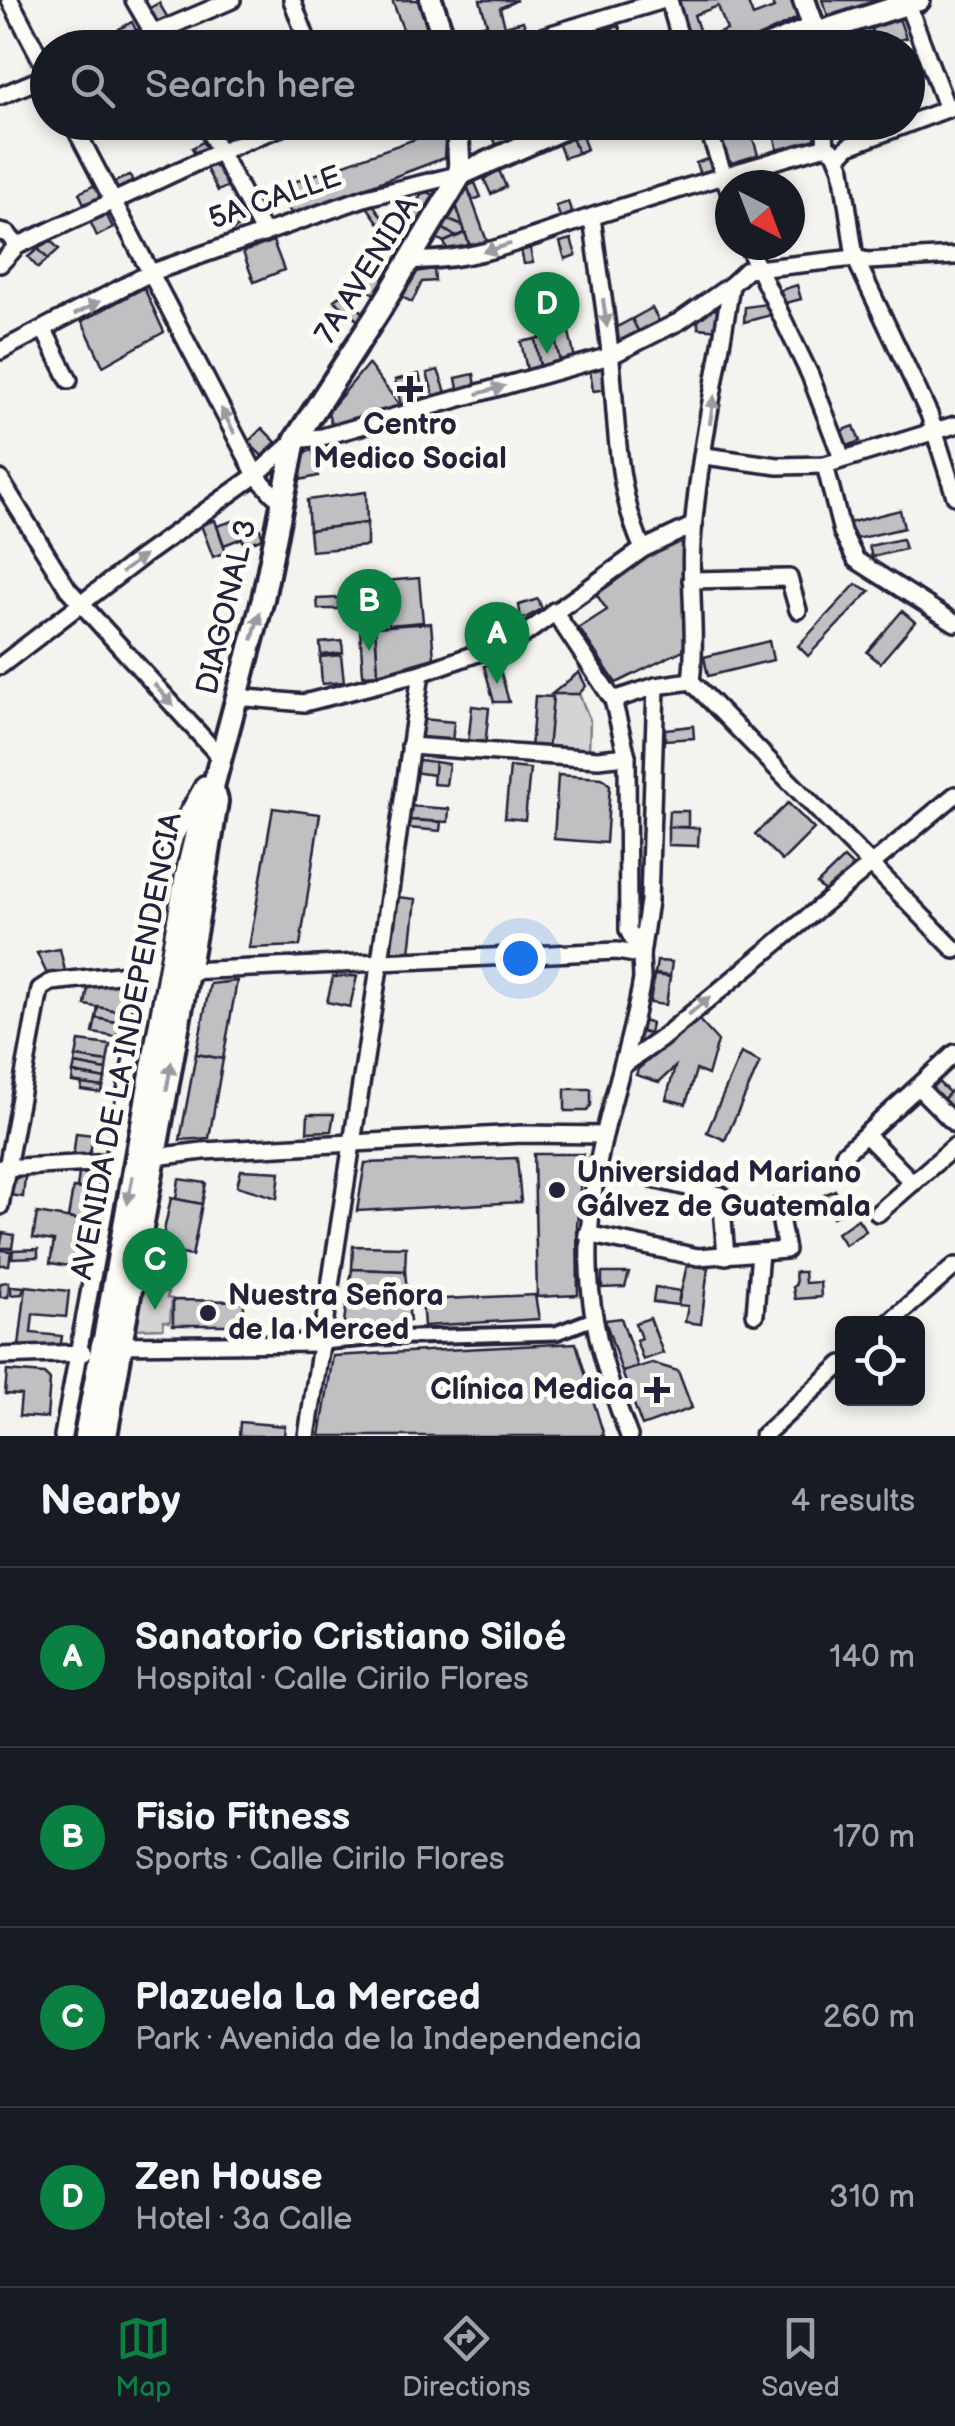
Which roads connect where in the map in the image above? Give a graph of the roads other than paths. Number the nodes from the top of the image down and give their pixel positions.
1 (10, 0) edge
2 (134, 0) edge
3 (232, 0) edge
4 (292, 0) edge
5 (432, 0) edge
6 (666, 0) edge
7 (804, 0) edge
8 (911, 1) edge
9 (152, 30) edge
10 (178, 30) edge
11 (303, 30) edge
12 (441, 30) edge
13 (565, 30) edge
14 (676, 30) edge
15 (814, 30) edge
16 (841, 30) edge
17 (922, 30) edge
18 (925, 38) edge
19 (30, 39) edge
20 (30, 83) edge
21 (0, 96) edge
22 (951, 108) edge
23 (925, 118) edge
24 (81, 140) edge
25 (214, 140) edge
26 (248, 140) edge
27 (458, 140) edge
28 (538, 140) edge
29 (712, 140) edge
30 (829, 140) edge
31 (866, 140) edge
32 (220, 151) junction
33 (832, 152) junction
34 (722, 170) edge
35 (751, 170) edge
36 (461, 174) junction
37 (715, 179) edge
38 (112, 202) junction
39 (592, 216) junction
40 (0, 232) edge
41 (264, 234) junction
42 (17, 246) junction
43 (955, 256) edge
44 (855, 258) junction
45 (410, 260) junction
46 (752, 260) edge
47 (0, 264) edge
48 (761, 270) junction
49 (150, 273) junction
50 (732, 285) junction
51 (44, 330) junction
52 (0, 351) edge
53 (610, 356) junction
54 (69, 380) dead end
55 (955, 425) edge
56 (935, 431) junction
57 (295, 440) junction
58 (704, 456) junction
59 (842, 458) junction
60 (825, 465) junction
61 (256, 475) junction
62 (0, 479) edge
63 (955, 496) edge
64 (282, 500) junction
65 (694, 525) junction
66 (643, 550) junction
67 (691, 580) junction
68 (81, 603) junction
69 (798, 610) dead end
70 (554, 611) junction
71 (955, 623) edge
72 (0, 666) edge
73 (421, 672) junction
74 (691, 681) junction
75 (656, 686) junction
76 (237, 697) junction
77 (613, 700) junction
78 (410, 746) junction
79 (627, 756) junction
80 (221, 758) junction
81 (213, 788) junction
82 (955, 794) edge
83 (869, 863) junction
84 (955, 950) edge
85 (641, 955) junction
86 (380, 961) junction
87 (188, 971) junction
88 (147, 972) junction
89 (955, 1052) edge
90 (622, 1066) junction
91 (918, 1087) junction
92 (955, 1124) edge
93 (604, 1134) junction
94 (866, 1135) junction
95 (352, 1144) junction
96 (955, 1146) edge
97 (844, 1154) dead end
98 (155, 1157) junction
99 (113, 1162) junction
100 (4, 1168) edge
101 (652, 1179) dead end
102 (913, 1183) junction
103 (0, 1206) edge
104 (778, 1207) dead end
105 (878, 1214) dead end
106 (587, 1234) junction
107 (760, 1252) junction
108 (726, 1256) junction
109 (955, 1266) edge
110 (755, 1314) dead end
111 (897, 1316) edge
112 (593, 1319) junction
113 (321, 1344) junction
114 (112, 1345) junction
115 (78, 1355) junction
116 (0, 1356) edge
117 (835, 1370) edge
118 (64, 1436) edge
119 (86, 1436) edge
120 (105, 1436) edge
121 (307, 1436) edge
122 (629, 1436) edge
123 (762, 1436) edge

1 - 19 street
2 - 9 street
3 - 10 street
4 - 11 street
5 - 12 main road
6 - 13 street
6 - 14 street
7 - 15 main road
8 - 16 main road
8 - 17 street
18 - 22 street
20 - 21 street
22 - 23 street
24 - 38 street
25 - 32 street
26 - 32 street
27 - 36 main road
28 - 36 main road, 5A CALLE
29 - 34 street
30 - 33 street
31 - 33 street
32 - 38 street
32 - 41 street
33 - 35 street
33 - 44 street
36 - 41 street, 5A CALLE
36 - 45 main road, 7A AVENIDA
37 - 39 street
38 - 42 street
38 - 49 street
39 -> 45 street
39 -> 53 street
40 - 42 street
41 - 49 street, 5A CALLE
42 - 47 street
43 - 44 street
44 - 48 street
44 - 56 street
45 - 57 main road, 7A AVENIDA
46 - 48 street
48 - 50 street
48 - 59 street
51 -> 49 street, 5A CALLE
61 -> 49 street
50 - 53 street
58 -> 50 street
51 - 52 street, 5A CALLE
51 - 54 street
57 -> 53 street
53 - 66 street
55 - 56 street
56 - 59 street
56 - 63 street
57 - 61 street
57 - 64 main road, DIAGONAL 3
58 - 60 street
58 - 65 street
59 - 60 street
60 - 71 street
61 - 64 street
68 -> 61 street
62 - 68 street
76 -> 64 main road, DIAGONAL 3
65 - 66 street
65 - 67 street
66 - 70 street
67 - 69 street
67 - 74 street
68 - 72 street
68 -> 80 street
70 - 73 street
70 - 77 street
73 - 76 street
73 - 78 street
74 - 75 street
74 - 83 street
75 - 77 street
75 - 85 street
76 - 80 main road, DIAGONAL 3
77 - 79 street
78 - 79 street
78 - 86 street
79 - 85 street
80 - 81 main road, DIAGONAL 3
80 - 88 street
81 - 87 main road, AVENIDA DE LA INDEPENDENCIA
81 -> 114 main road, AVENIDA DE LA INDEPENDENCIA
82 - 83 street
83 - 84 street
90 -> 83 street
85 - 86 street
85 - 90 street
86 - 87 street
86 - 95 street
98 -> 87 main road, AVENIDA DE LA INDEPENDENCIA
88 - 99 street
88 - 100 street
89 - 91 street
90 - 93 street
91 - 92 street
91 - 94 street
93 - 95 street
93 - 106 street
94 - 97 street
94 - 102 street
95 - 98 street
95 - 113 street
96 - 102 street
98 - 114 main road, AVENIDA DE LA INDEPENDENCIA
99 - 100 street
99 - 115 street
100 - 103 street
101 - 108 street
102 - 105 street
104 - 107 street
106 - 108 street
106 - 112 street
107 - 108 street
107 - 110 street
109 - 111 street
112 - 113 street
112 - 122 street
113 - 114 street
113 - 121 street
114 - 115 street
114 - 119 main road, AVENIDA DE LA INDEPENDENCIA
114 - 120 main road, AVENIDA DE LA INDEPENDENCIA
115 - 116 street
115 - 118 street
117 - 123 street

